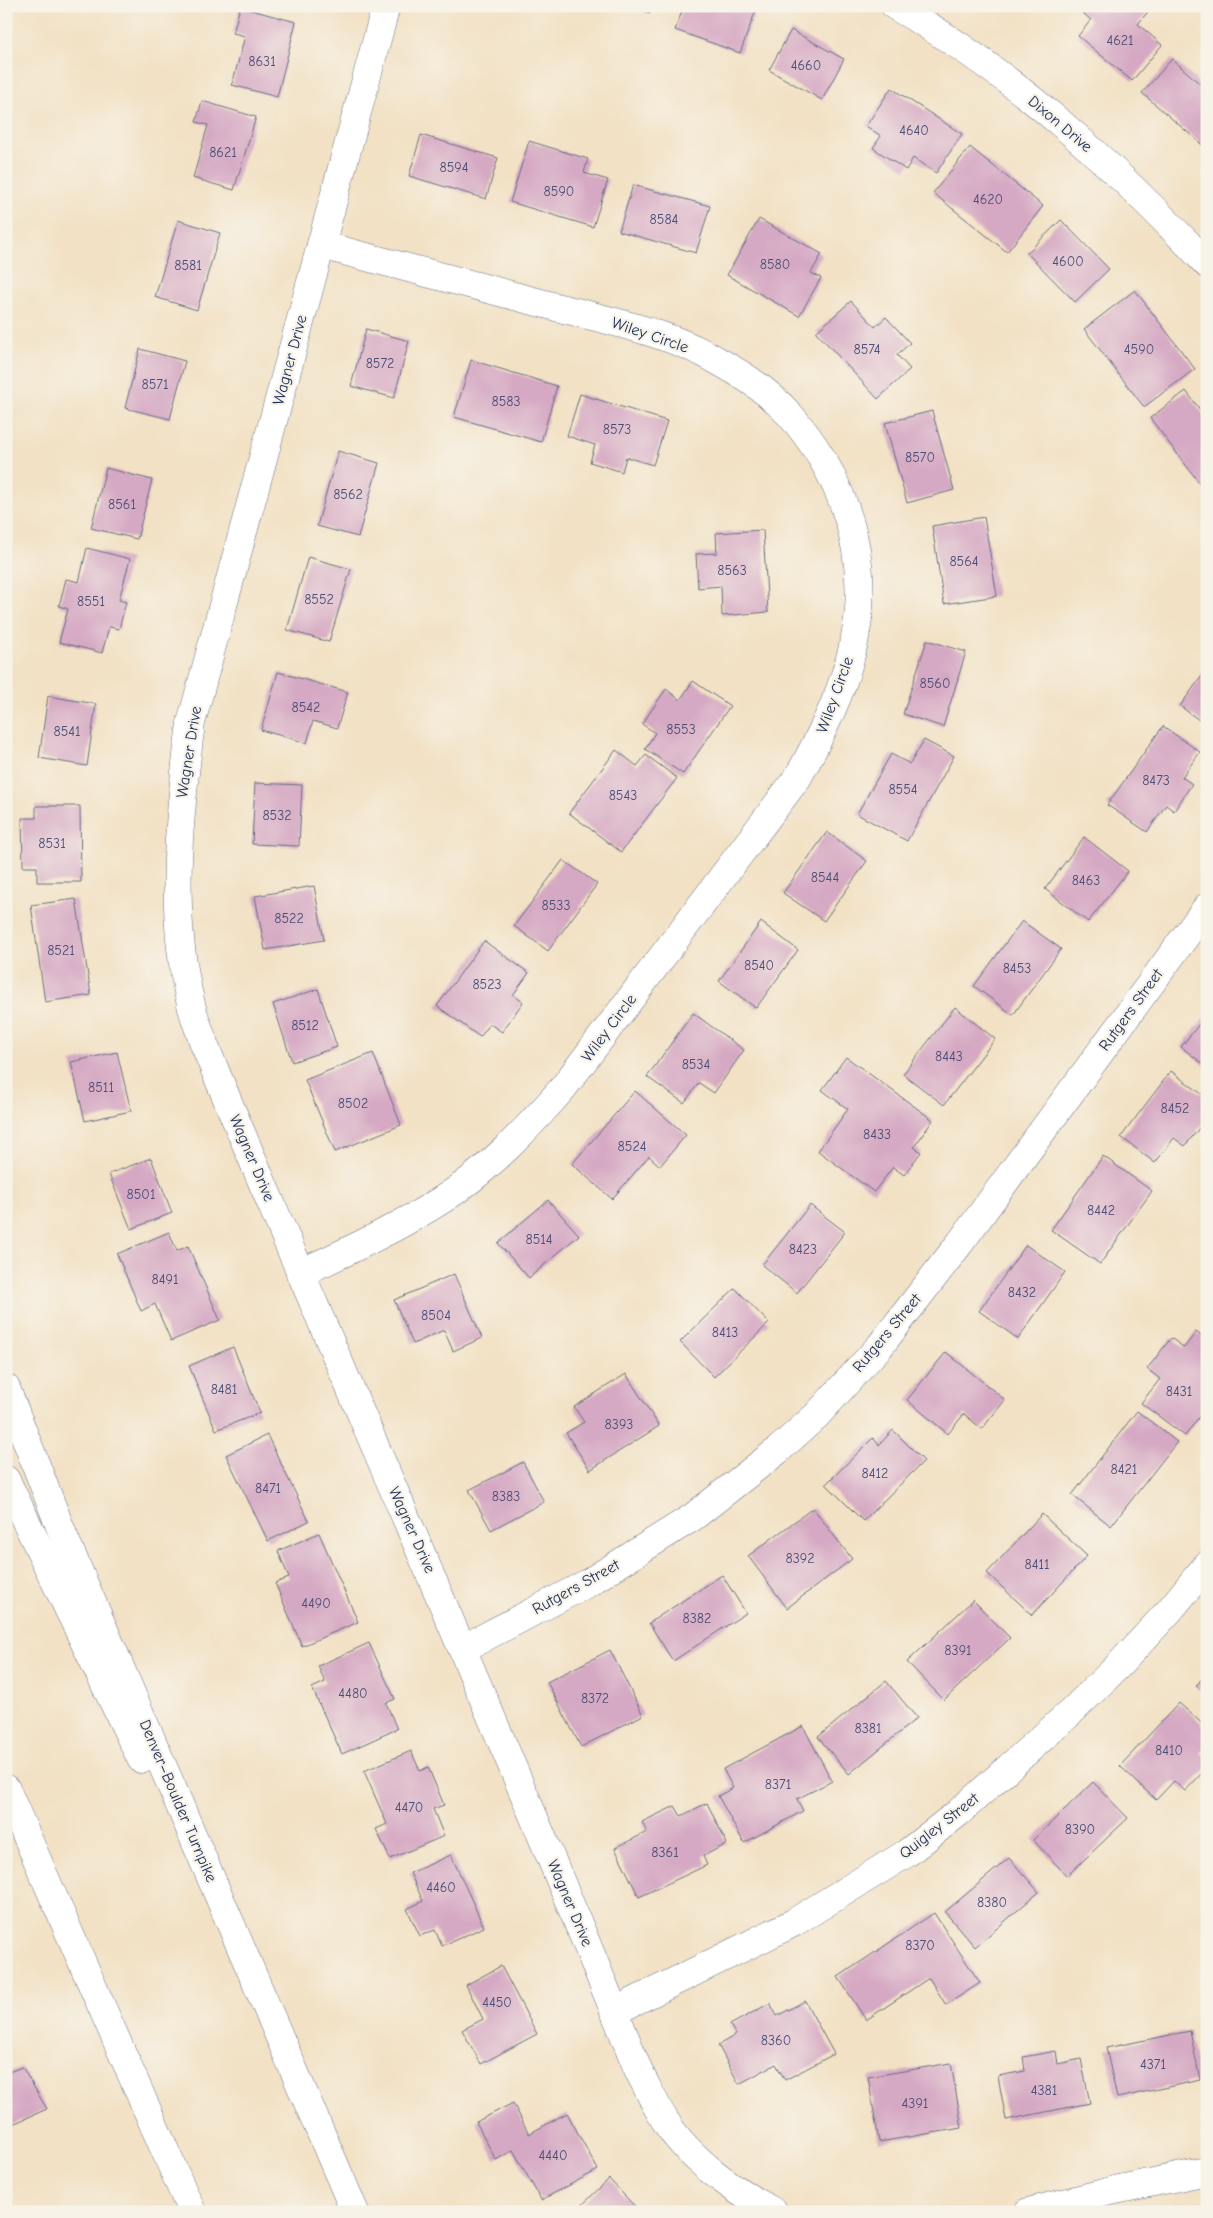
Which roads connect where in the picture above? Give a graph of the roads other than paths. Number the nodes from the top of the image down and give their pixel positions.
1 (386, 6) edge
2 (895, 6) edge
3 (321, 245) junction
4 (1207, 264) edge
5 (1207, 907) edge
6 (300, 1273) junction
7 (6, 1388) edge
8 (6, 1480) edge
9 (1207, 1565) edge
10 (464, 1648) junction
11 (6, 1789) edge
12 (614, 2011) junction
13 (328, 2148) junction
14 (1207, 2171) edge
15 (192, 2212) edge
16 (355, 2212) edge
17 (774, 2212) edge
18 (1028, 2212) edge

1 - 3 main road, Wagner Drive
2 - 4 main road, Dixon Drive
3 - 6 main road, Wagner Drive
3 - 6 main road, Wiley Circle
5 - 10 main road, Rutgers Street
6 - 10 main road, Wagner Drive
7 - 13 main road, Denver–Boulder Turnpike
8 - 13 main road
9 - 12 main road, Quigley Street
10 - 12 main road, Wagner Drive
11 - 15 main road
12 - 17 main road, Wagner Drive
13 - 16 main road, Denver–Boulder Turnpike
14 - 18 main road

